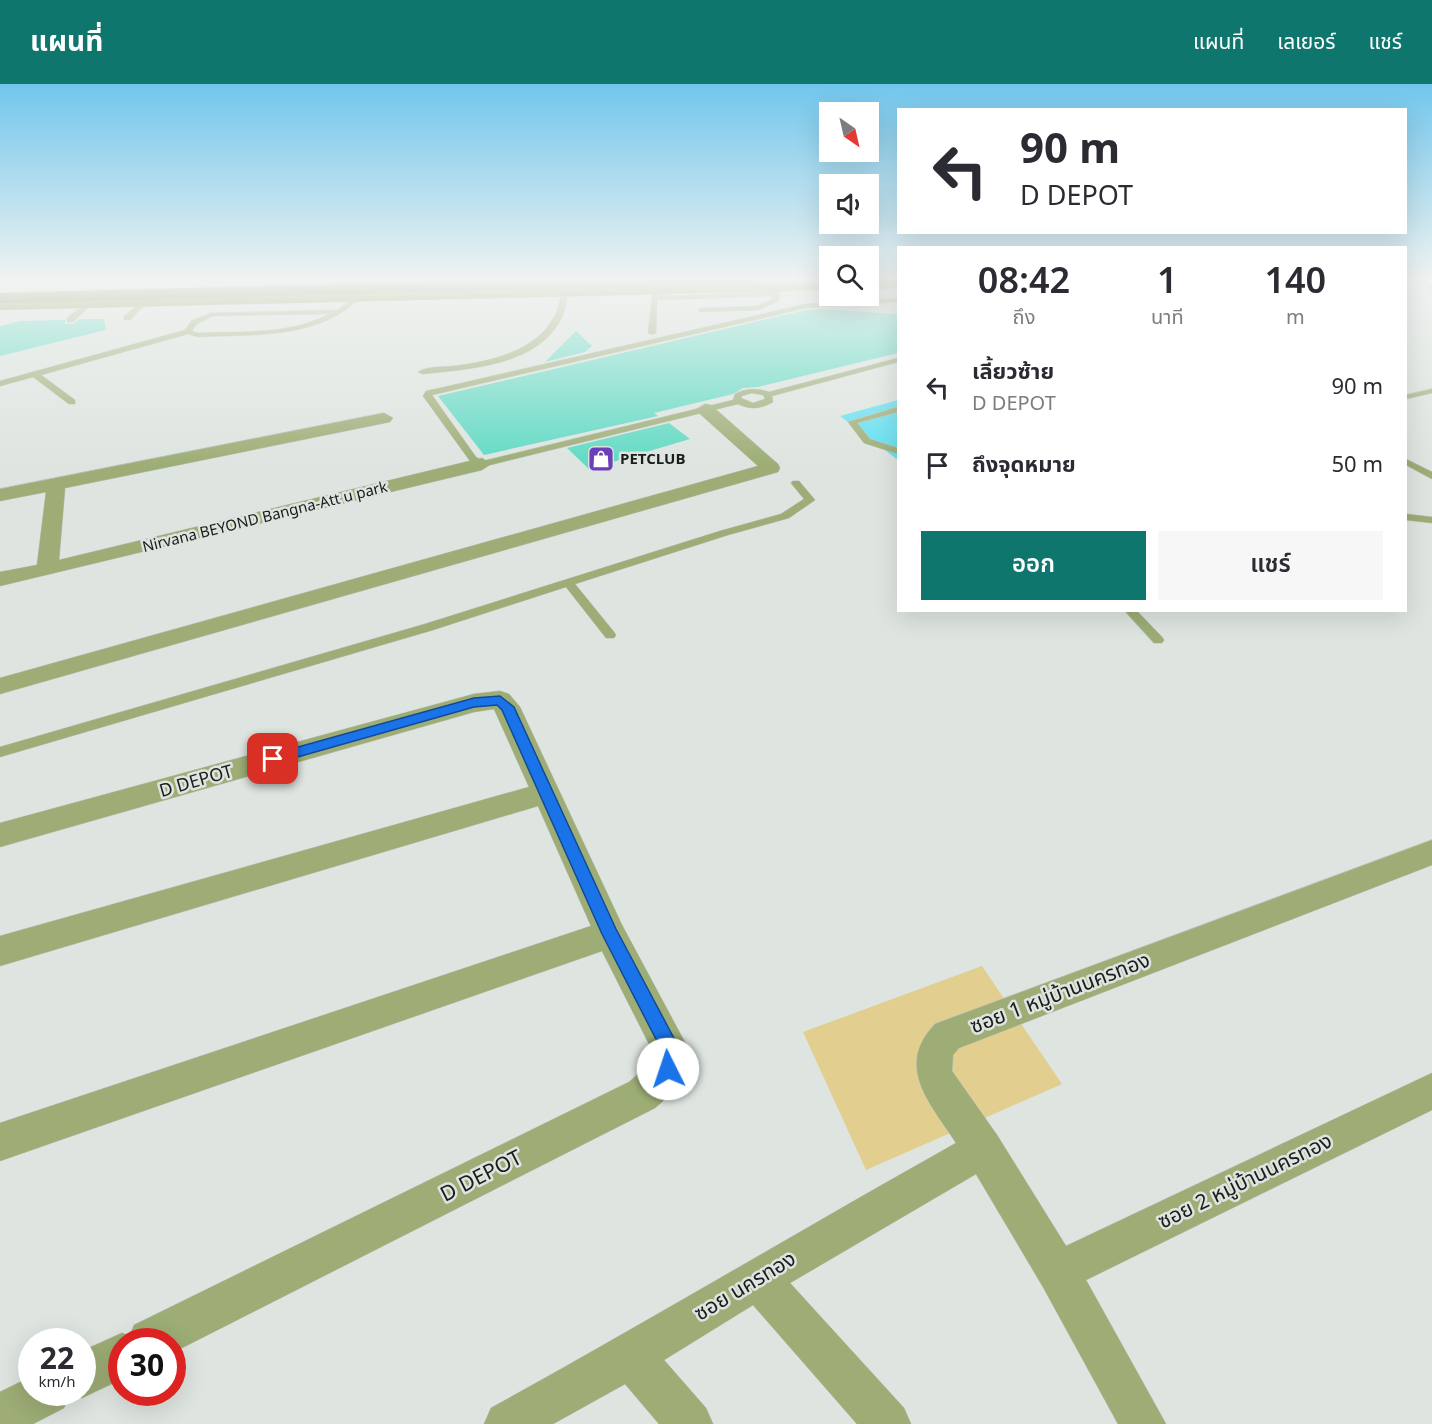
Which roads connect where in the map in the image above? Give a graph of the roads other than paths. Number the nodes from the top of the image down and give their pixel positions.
1 (157, 341) edge
2 (538, 341) edge
3 (657, 341) edge
4 (897, 360) edge
5 (422, 372) dead end
6 (34, 374) junction
7 (0, 384) edge
8 (1432, 391) edge
9 (768, 395) junction
10 (1407, 397) edge
11 (739, 401) junction
12 (72, 402) dead end
13 (705, 409) junction
14 (897, 410) edge
15 (384, 418) dead end
16 (897, 451) edge
17 (1407, 463) edge
18 (482, 464) junction
19 (1432, 476) edge
20 (796, 483) dead end
21 (56, 484) junction
22 (0, 495) edge
23 (1407, 517) edge
24 (1432, 520) edge
25 (47, 569) junction
26 (0, 579) edge
27 (568, 582) junction
28 (1131, 612) edge
29 (610, 635) dead end
30 (1158, 640) dead end
31 (0, 686) edge
32 (0, 752) edge
33 (546, 793) junction
34 (0, 835) edge
35 (1432, 852) edge
36 (610, 934) junction
37 (0, 951) edge
38 (1432, 1091) edge
39 (0, 1142) edge
40 (983, 1149) junction
41 (1058, 1272) junction
42 (757, 1278) junction
43 (176, 1328) edge
44 (630, 1356) junction
45 (20, 1406) edge
46 (0, 1416) edge
47 (507, 1424) edge
48 (690, 1424) edge
49 (888, 1424) edge
50 (1143, 1424) edge

1 - 6 lane
2 - 5 lane
3 - 18 lane
4 - 9 lane
6 - 7 lane
6 - 12 lane
8 - 10 lane
9 - 11 lane
9 - 11 lane
11 - 13 lane
13 - 18 lane
13 - 31 street
14 - 16 lane
15 - 21 street
17 - 19 lane
18 - 25 street, Nirvana BEYOND Bangna-Att u park
20 - 27 lane
21 - 22 street
21 - 25 street
23 - 24 lane
25 - 26 street, Nirvana BEYOND Bangna-Att u park
27 - 29 lane
27 - 32 lane
28 - 30 lane
33 - 34 street, D DEPOT
33 - 36 street, D DEPOT
33 - 37 street
35 - 40 street, ซอย 1 หมู่บ้านนครทอง
36 - 39 street
36 - 43 street, D DEPOT
38 - 41 street, ซอย 2 หมู่บ้านนครทอง
40 - 41 street, ซอย 1 หมู่บ้านนครทอง
40 - 42 street, ซอย นครทอง
41 - 50 street, ซอย 1 หมู่บ้านนครทอง
42 - 44 street, ซอย นครทอง
42 - 49 street
44 - 47 street, ซอย นครทอง
44 - 48 street
45 - 46 street

